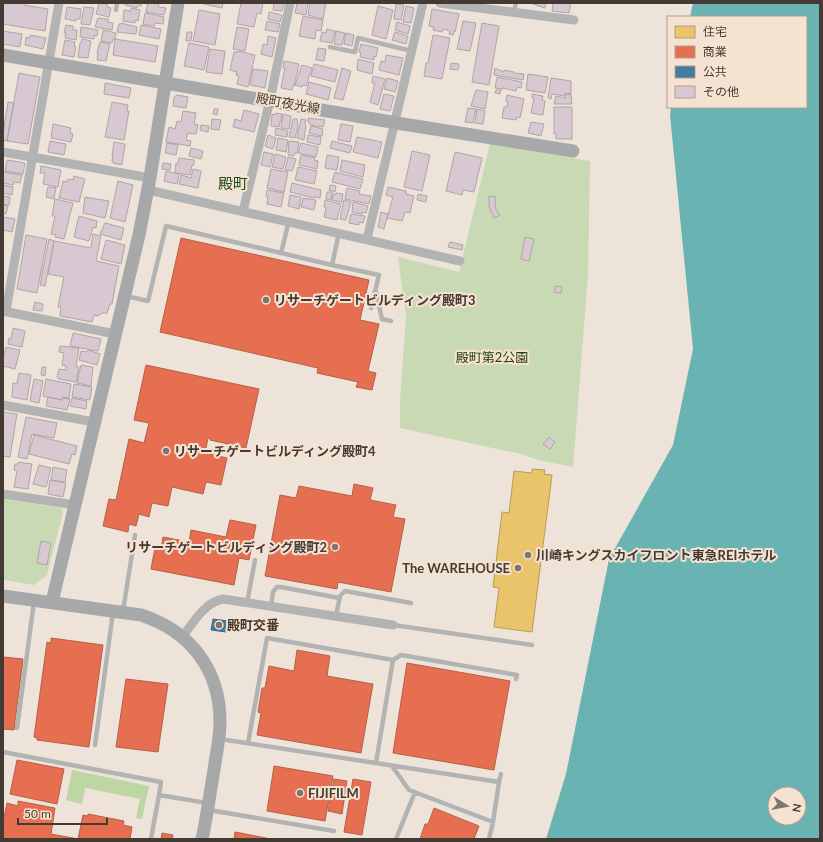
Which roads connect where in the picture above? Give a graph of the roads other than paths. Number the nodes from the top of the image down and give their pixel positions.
1 (59, 3) edge
2 (117, 3) edge
3 (178, 3) edge
4 (290, 3) edge
5 (423, 3) edge
6 (440, 3) edge
7 (515, 7) edge
8 (116, 10) dead end
9 (574, 20) dead end
10 (330, 47) dead end
11 (412, 51) junction
12 (3, 55) edge
13 (49, 62) junction
14 (165, 82) junction
15 (270, 100) junction
16 (395, 122) junction
17 (574, 151) dead end
18 (3, 152) edge
19 (32, 158) junction
20 (149, 184) junction
21 (243, 211) junction
22 (289, 221) junction
23 (338, 233) junction
24 (367, 239) junction
25 (281, 253) junction
26 (460, 261) dead end
27 (332, 265) junction
28 (375, 290) junction
29 (125, 296) junction
30 (371, 308) dead end
31 (4, 311) edge
32 (391, 321) dead end
33 (115, 334) junction
34 (3, 405) edge
35 (94, 422) junction
36 (3, 494) edge
37 (75, 505) junction
38 (135, 535) dead end
39 (255, 560) dead end
40 (3, 596) edge
41 (340, 598) junction
42 (35, 600) junction
43 (52, 602) junction
44 (411, 602) dead end
45 (247, 603) junction
46 (271, 606) junction
47 (118, 611) junction
48 (336, 616) junction
49 (393, 625) joint
50 (182, 637) junction
51 (532, 645) dead end
52 (393, 660) junction
53 (516, 679) dead end
54 (17, 728) dead end
55 (218, 739) junction
56 (248, 743) junction
57 (95, 745) dead end
58 (3, 752) edge
59 (376, 763) junction
60 (392, 766) junction
61 (501, 774) dead end
62 (499, 782) junction
63 (415, 792) junction
64 (159, 795) junction
65 (208, 806) junction
66 (493, 822) junction
67 (334, 831) dead end
68 (151, 839) edge
69 (202, 839) edge
70 (396, 839) edge
71 (489, 839) edge

1 - 13 street
2 - 8 lane
3 - 14 street
4 - 15 street
5 - 11 street
6 - 7 street
7 - 9 street
10 - 11 lane
11 - 16 street
12 - 13 street, 殿町夜光線
13 - 14 street, 殿町夜光線
13 - 19 street
14 - 15 street, 殿町夜光線
14 - 20 street
15 - 16 street, 殿町夜光線
15 - 21 street
16 - 17 street, 殿町夜光線
16 - 24 street
18 - 19 street
19 - 20 street
19 - 31 street
20 - 21 street
20 - 29 street
21 - 22 street
22 - 23 street
22 - 25 lane
23 - 24 street
23 - 27 lane
24 - 26 street
25 - 27 lane
25 - 29 lane
27 - 28 lane
28 - 30 lane
28 - 32 lane
29 - 33 street
31 - 33 street
33 - 35 street
34 - 35 street
35 - 37 street
36 - 37 street
37 - 43 street
38 - 47 lane
39 - 45 lane
40 - 42 street
41 - 44 lane
41 - 46 lane
41 - 48 lane
42 - 43 street
42 - 54 lane
43 - 47 street
45 - 46 street
45 - 50 street
46 - 48 street
47 - 50 street
47 - 57 lane
48 - 49 street
49 - 51 lane
50 - 55 street
52 - 53 lane
52 - 56 lane
52 - 59 lane
55 - 56 lane
55 - 65 street
56 - 59 lane
58 - 64 lane
59 - 60 lane
60 - 62 lane
60 - 63 lane
61 - 62 lane
62 - 66 lane
63 - 66 lane
63 - 70 lane
64 - 65 lane
64 - 68 lane
65 - 67 lane
65 - 69 street
66 - 71 lane

